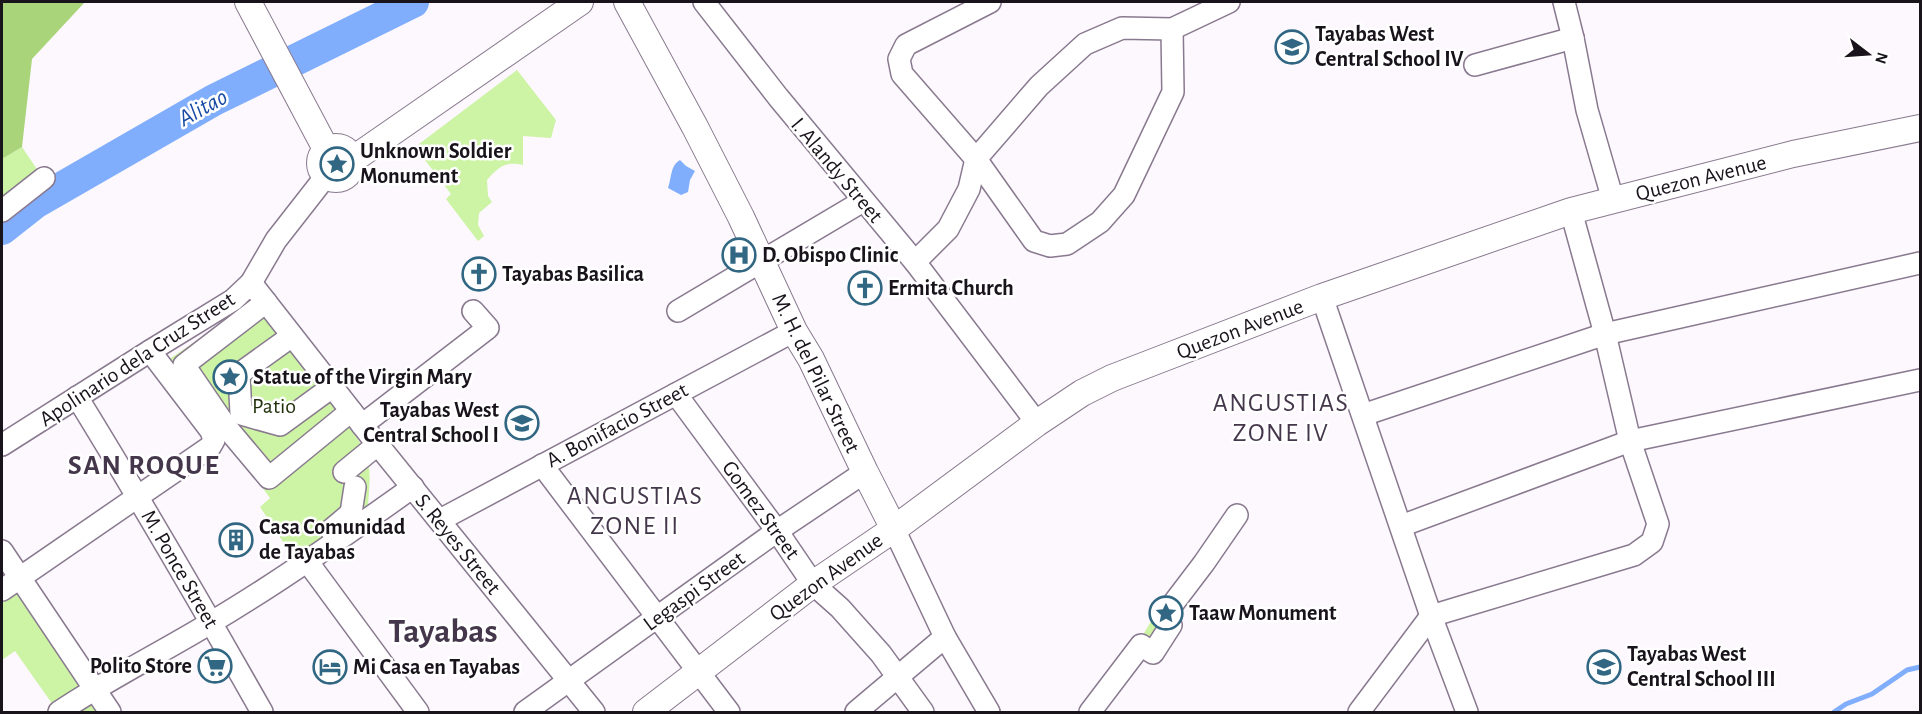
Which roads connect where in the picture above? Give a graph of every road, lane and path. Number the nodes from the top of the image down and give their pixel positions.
1 (580, 2) edge
2 (627, 2) edge
3 (704, 2) edge
4 (990, 2) edge
5 (1229, 2) edge
6 (1564, 2) edge
7 (254, 11) edge
8 (1172, 29) junction
9 (1574, 38) junction
10 (1475, 65) dead end
11 (1920, 128) edge
12 (327, 150) junction
13 (976, 159) junction
14 (352, 160) junction
15 (327, 176) junction
16 (44, 178) dead end
17 (1613, 200) junction
18 (863, 201) junction
19 (2, 211) edge
20 (1571, 211) junction
21 (762, 260) junction
22 (915, 262) junction
23 (1920, 263) edge
24 (251, 283) junction
25 (1322, 297) junction
26 (266, 302) junction
27 (473, 310) dead end
28 (678, 310) dead end
29 (794, 331) junction
30 (1605, 334) junction
31 (292, 336) junction
32 (150, 351) junction
33 (1920, 380) edge
34 (332, 387) junction
35 (676, 394) junction
36 (77, 397) junction
37 (1363, 415) junction
38 (1037, 423) junction
39 (223, 428) junction
40 (365, 429) junction
41 (1630, 441) junction
42 (2, 445) edge
43 (542, 465) junction
44 (865, 472) junction
45 (412, 488) junction
46 (138, 496) junction
47 (1237, 515) dead end
48 (440, 520) junction
49 (1401, 526) junction
50 (894, 528) junction
51 (777, 531) junction
52 (2, 551) edge
53 (303, 559) junction
54 (20, 577) junction
55 (813, 584) junction
56 (2, 590) edge
57 (1431, 616) junction
58 (658, 617) junction
59 (212, 622) junction
60 (945, 637) junction
61 (700, 672) junction
62 (898, 677) junction
63 (569, 681) junction
64 (94, 689) junction
65 (59, 712) edge
66 (110, 712) edge
67 (262, 712) edge
68 (418, 712) edge
69 (525, 712) edge
70 (594, 712) edge
71 (646, 712) edge
72 (729, 712) edge
73 (856, 712) edge
74 (923, 712) edge
75 (989, 712) edge
76 (1090, 712) edge
77 (1359, 712) edge
78 (1467, 712) edge

1 - 14 main road
2 - 21 main road, M. H. del Pilar Street
3 - 18 street, I. Alandy Street
4 - 13 street
5 - 8 street
6 - 9 street
7 - 12 main road
8 - 13 street
8 - 13 street
9 - 10 street
9 - 17 street
11 - 17 main road, Quezon Avenue
12 - 14 main road
12 - 15 main road
13 - 22 street
14 - 15 main road
15 - 24 street, Apolinario dela Cruz Street
16 - 19 street
17 - 20 main road, Quezon Avenue
18 - 21 street
18 - 22 street, I. Alandy Street
20 - 25 main road, Quezon Avenue
20 - 30 street
21 - 28 street
21 - 29 main road, M. H. del Pilar Street
22 - 38 street, I. Alandy Street
23 - 30 street
24 - 26 street, S. Reyes Street
24 - 32 street, Apolinario dela Cruz Street
25 - 37 street
25 - 38 main road, Quezon Avenue
26 - 31 street, S. Reyes Street
26 - 39 street
27 - 40 street
29 - 35 street, A. Bonifacio Street
29 - 44 main road, M. H. del Pilar Street
30 - 37 street
30 - 41 street
31 - 34 street, S. Reyes Street
31 - 39 street
32 - 36 street, Apolinario dela Cruz Street
32 - 39 street
33 - 41 street
34 - 39 street
34 - 40 street, S. Reyes Street
35 - 43 street, A. Bonifacio Street
35 - 51 street, Gomez Street
36 - 42 street, Apolinario dela Cruz Street
36 - 46 street, M. Ponce Street
37 - 49 street
38 - 50 main road, Quezon Avenue
39 - 40 street
39 - 46 street
40 - 45 street, S. Reyes Street
40 - 53 street
41 - 49 street
41 - 57 street
43 - 48 street, A. Bonifacio Street
43 - 58 street
44 - 50 main road, M. H. del Pilar Street
44 - 51 street, Legaspi Street
45 - 48 street, S. Reyes Street
45 - 53 street
46 - 54 street
46 - 59 street, M. Ponce Street
47 - 76 street
48 - 63 street, S. Reyes Street
49 - 57 street
50 - 55 main road, Quezon Avenue
50 - 60 street, M. H. del Pilar Street
51 - 55 street, Gomez Street
51 - 58 street, Legaspi Street
52 - 54 street
53 - 59 street
53 - 68 street
54 - 56 street
54 - 64 street
55 - 61 main road, Quezon Avenue
55 - 62 street, Gomez Street
57 - 77 street
57 - 78 street
58 - 61 street
58 - 63 street, Legaspi Street
59 - 64 street
59 - 67 street, M. Ponce Street
60 - 62 street
60 - 75 street, M. H. del Pilar Street
61 - 71 main road, Quezon Avenue
61 - 72 street
62 - 73 street
62 - 74 street, Gomez Street
63 - 69 street, Legaspi Street
63 - 70 street, S. Reyes Street
64 - 65 street
64 - 66 street

